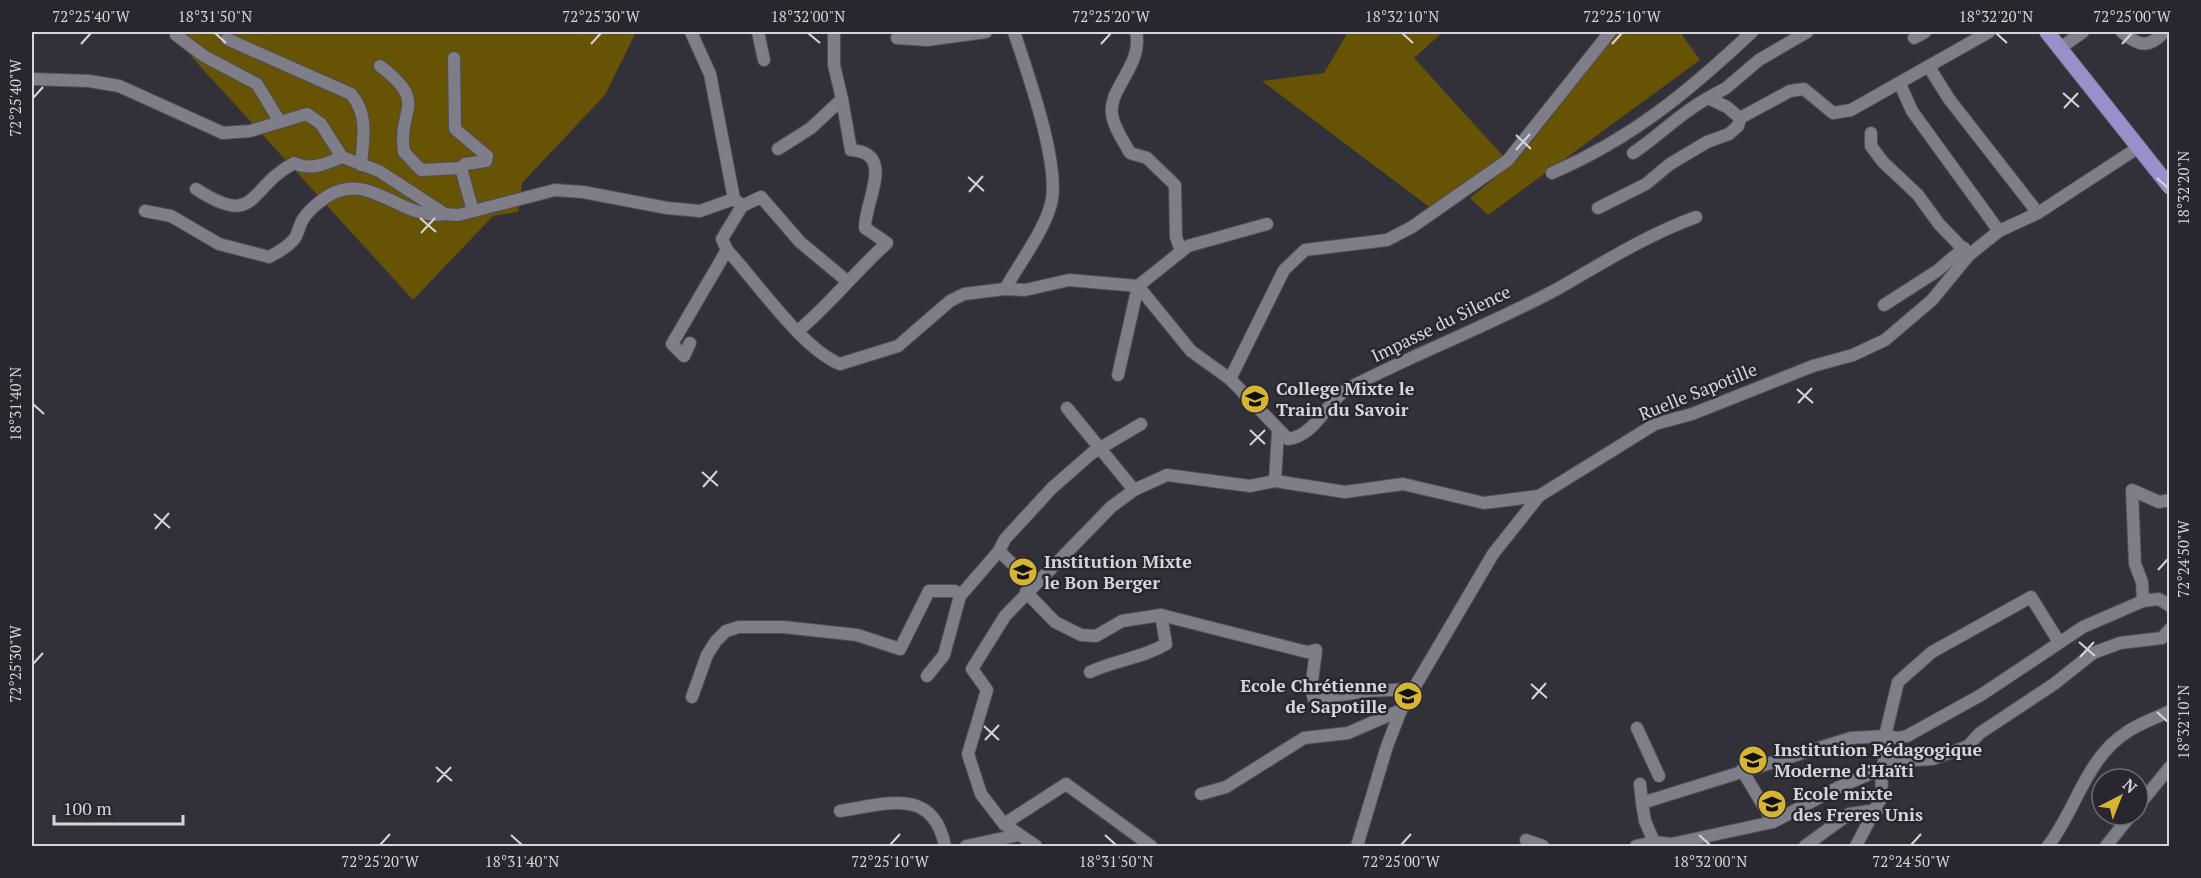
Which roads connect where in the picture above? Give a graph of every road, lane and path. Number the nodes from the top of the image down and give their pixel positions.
1 (691, 32) edge
2 (758, 32) edge
3 (834, 32) edge
4 (986, 32) edge
5 (1014, 32) edge
6 (1136, 32) edge
7 (1610, 32) edge
8 (1752, 32) edge
9 (1807, 32) edge
10 (1925, 32) edge
11 (1989, 32) edge
12 (2047, 32) edge
13 (2083, 32) edge
14 (2122, 32) edge
15 (2164, 32) edge
16 (176, 35) dead end
17 (897, 38) dead end
18 (227, 39) dead end
19 (1914, 39) dead end
20 (2060, 48) junction
21 (454, 58) dead end
22 (764, 60) dead end
23 (380, 66) dead end
24 (1929, 68) junction
25 (32, 79) edge
26 (1900, 84) junction
27 (1708, 98) junction
28 (842, 99) junction
29 (1740, 118) junction
30 (280, 122) junction
31 (1871, 133) dead end
32 (2139, 147) junction
33 (778, 149) dead end
34 (1633, 153) dead end
35 (342, 157) junction
36 (361, 165) junction
37 (461, 168) junction
38 (1552, 173) dead end
39 (2169, 187) edge
40 (196, 189) dead end
41 (738, 202) junction
42 (1598, 208) dead end
43 (145, 211) dead end
44 (473, 211) junction
45 (2038, 213) junction
46 (446, 214) junction
47 (1696, 217) dead end
48 (1267, 224) dead end
49 (1999, 231) junction
50 (728, 250) junction
51 (1181, 251) junction
52 (1967, 252) junction
53 (847, 281) junction
54 (1138, 286) junction
55 (1005, 289) junction
56 (1884, 305) dead end
57 (798, 331) junction
58 (690, 343) dead end
59 (1118, 375) dead end
60 (1230, 379) junction
61 (1067, 408) dead end
62 (1142, 424) dead end
63 (1278, 431) junction
64 (1102, 449) junction
65 (1275, 481) junction
66 (1134, 490) junction
67 (1539, 496) junction
68 (2169, 500) edge
69 (999, 551) junction
70 (1030, 588) junction
71 (960, 596) junction
72 (2143, 601) junction
73 (2169, 606) edge
74 (1161, 615) junction
75 (2169, 629) edge
76 (2059, 642) junction
77 (1090, 672) dead end
78 (927, 676) dead end
79 (1415, 689) junction
80 (692, 697) dead end
81 (1401, 710) junction
82 (2169, 711) edge
83 (1637, 728) dead end
84 (1885, 736) junction
85 (1883, 766) junction
86 (2169, 767) edge
87 (1742, 770) junction
88 (1659, 776) dead end
89 (1640, 784) dead end
90 (2150, 791) edge
91 (1201, 794) dead end
92 (1642, 803) junction
93 (1877, 810) junction
94 (840, 811) dead end
95 (1773, 822) junction
96 (1005, 825) junction
97 (2121, 827) edge
98 (1018, 835) junction
99 (1526, 840) dead end
100 (1654, 842) junction
101 (1671, 845) edge
102 (945, 846) edge
103 (966, 846) edge
104 (1036, 846) edge
105 (1152, 846) edge
106 (1357, 846) edge
107 (1543, 846) edge
108 (1636, 846) edge
109 (1805, 846) edge
110 (1856, 846) edge
111 (2048, 846) edge
112 (2106, 846) edge

1 - 41 street
2 - 22 street
3 - 28 street
4 - 17 street
5 - 55 street
6 - 51 street
7 - 60 street
8 - 38 street
9 - 27 street
10 - 19 street
11 - 24 street
12 - 20 main road
13 - 20 street
14 - 15 street
16 - 30 street
18 - 36 street
20 - 32 main road
21 - 37 street
23 - 37 street
24 - 26 street
24 - 45 street
25 - 30 street
26 - 29 street
26 - 49 street
27 - 29 street
27 - 34 street
28 - 33 street
28 - 53 street
29 - 42 street
30 - 35 street
31 - 52 street
32 - 39 main road
32 - 45 street, Ruelle Sapotille
35 - 36 street
35 - 40 street
36 - 46 street
37 - 44 street
41 - 44 street
41 - 50 street
41 - 53 street
43 - 46 street
44 - 46 street
45 - 49 street, Ruelle Sapotille
47 - 63 street, Impasse du Silence
48 - 51 street
49 - 52 street, Ruelle Sapotille
50 - 57 street
50 - 58 street
51 - 54 street
52 - 56 street
52 - 67 street, Ruelle Sapotille
53 - 57 street
54 - 55 street
54 - 59 street
54 - 60 street
55 - 57 street
60 - 63 street
61 - 64 street
62 - 64 street
63 - 65 street
64 - 66 street
64 - 69 street
65 - 66 street
65 - 67 street
66 - 70 street
67 - 79 street, Ruelle Sapotille
68 - 72 street
69 - 70 street
69 - 71 street
70 - 74 street
70 - 96 street
71 - 78 street
71 - 80 street
72 - 73 street
72 - 76 street
74 - 77 street
74 - 79 street
75 - 85 street
76 - 84 street
76 - 84 street
79 - 81 street, Ruelle Sapotille
81 - 91 street
81 - 106 street, Ruelle Sapotille
82 - 111 street
83 - 88 street
84 - 85 street
84 - 87 street
85 - 93 street
85 - 95 street
86 - 90 street
87 - 92 street
87 - 95 street
89 - 92 street
92 - 100 street
93 - 109 street
93 - 110 street
94 - 102 street
95 - 101 street
96 - 98 street
96 - 105 street
97 - 112 street
98 - 103 street
98 - 104 street
99 - 107 street
100 - 101 street
100 - 108 street

